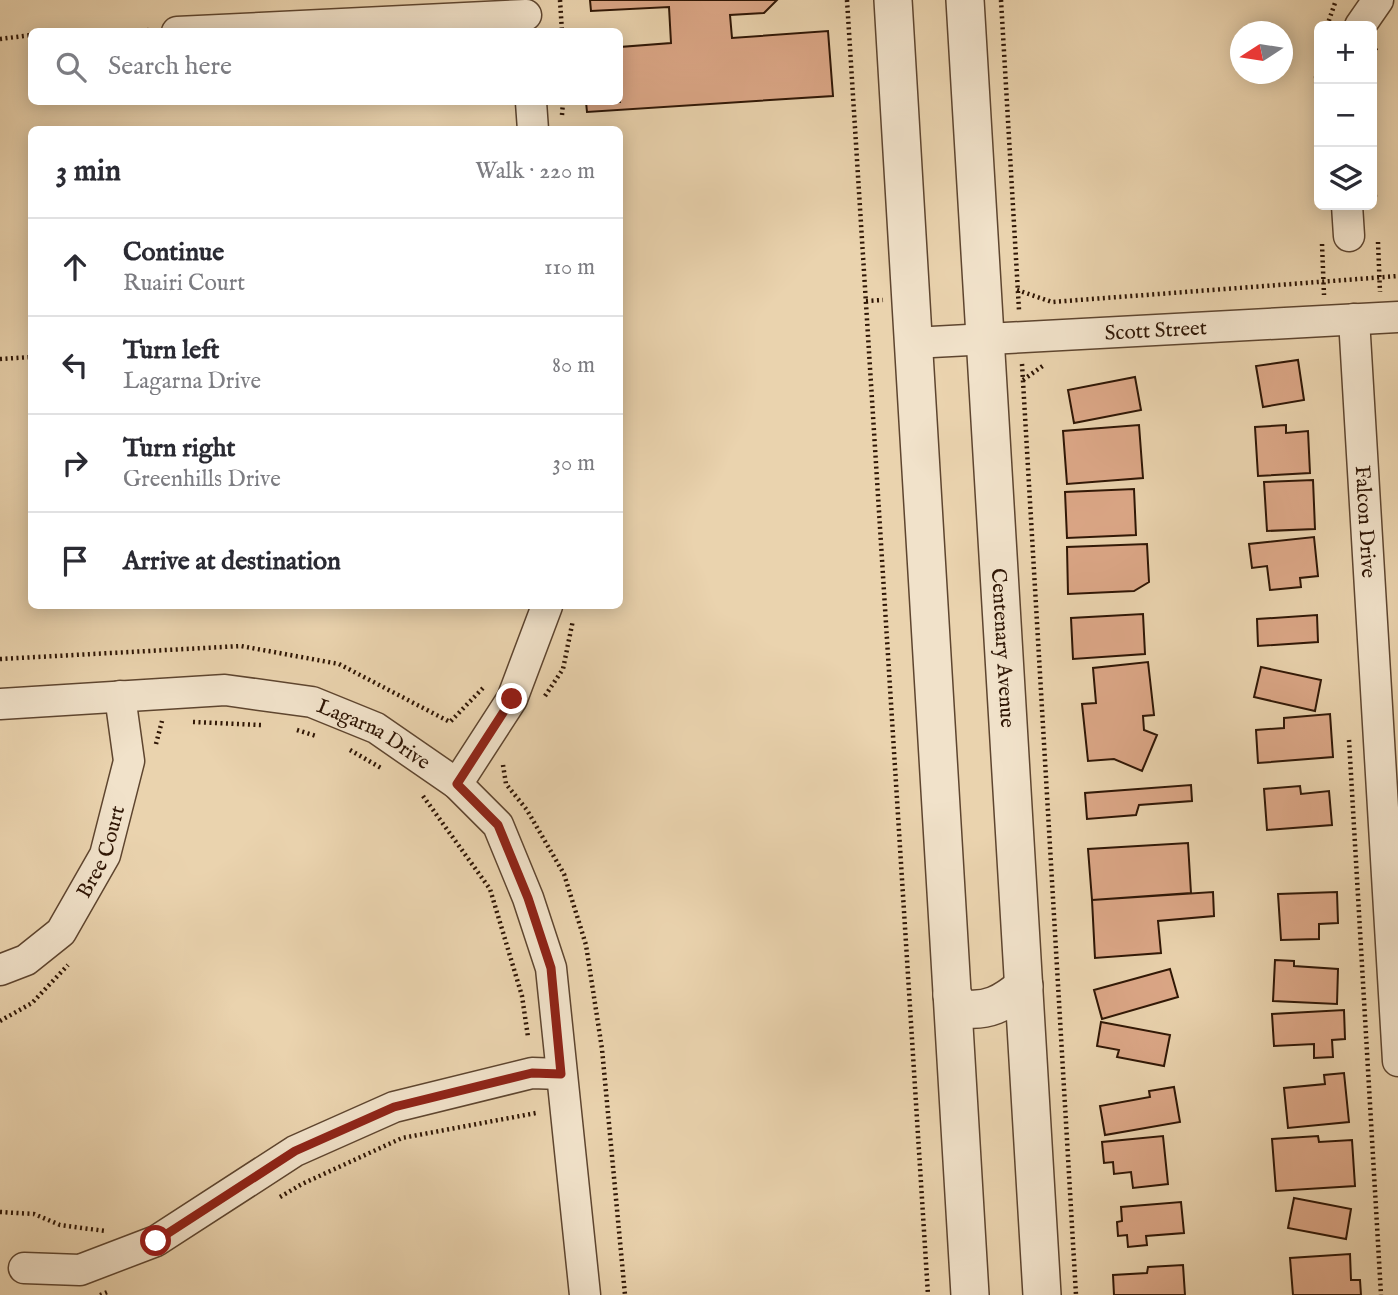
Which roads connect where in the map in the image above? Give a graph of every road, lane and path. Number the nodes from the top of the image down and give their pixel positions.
1 (559, 0) edge
2 (848, 0) edge
3 (893, 0) edge
4 (964, 0) edge
5 (1001, 0) edge
6 (1336, 0) edge
7 (1378, 0) edge
8 (526, 16) edge
9 (1329, 21) edge
10 (1363, 21) edge
11 (264, 28) edge
12 (562, 28) edge
13 (28, 36) edge
14 (0, 40) edge
15 (1316, 84) edge
16 (531, 105) edge
17 (533, 126) edge
18 (1318, 147) edge
19 (1347, 210) edge
20 (1349, 236) dead end
21 (1398, 276) edge
22 (1018, 290) junction
23 (1398, 317) edge
24 (1354, 319) junction
25 (1021, 337) junction
26 (984, 338) junction
27 (913, 343) junction
28 (28, 357) edge
29 (0, 359) edge
30 (546, 609) edge
31 (0, 659) edge
32 (488, 684) dead end
33 (0, 704) edge
34 (122, 710) junction
35 (170, 721) dead end
36 (184, 722) dead end
37 (262, 725) dead end
38 (288, 727) dead end
39 (320, 738) dead end
40 (342, 745) dead end
41 (386, 771) dead end
42 (457, 784) junction
43 (420, 791) dead end
44 (527, 810) dead end
45 (0, 970) edge
46 (1024, 986) junction
47 (952, 995) junction
48 (1398, 1061) edge
49 (547, 1074) junction
50 (536, 1113) junction
51 (538, 1126) dead end
52 (279, 1197) dead end
53 (24, 1268) dead end
54 (121, 1286) dead end
55 (100, 1295) edge
56 (585, 1295) edge
57 (625, 1295) edge
58 (928, 1295) edge
59 (970, 1295) edge
60 (1042, 1295) edge
61 (1076, 1295) edge

1 - 12 path
2 - 58 path
3 - 27 street
4 - 26 street, Centenary Avenue
5 - 22 path
6 - 9 path
7 - 10 street
8 - 11 street
13 - 14 path
15 - 18 path
16 - 17 street
19 - 20 street
21 - 22 path
22 - 25 path
23 - 24 street, Scott Street
24 - 25 street, Scott Street
24 - 48 street, Falcon Drive
25 - 26 street, Scott Street
25 - 61 path
26 - 27 street, Scott Street
26 - 46 street, Centenary Avenue
27 - 47 street
28 - 29 path
30 - 42 street
31 - 32 path
33 - 34 street, Lagarna Drive
34 - 35 path
34 - 42 street, Lagarna Drive
34 - 45 street, Bree Court
36 - 37 path
38 - 39 path
40 - 41 path
42 - 49 street, Lagarna Drive
43 - 49 path
44 - 57 path
46 - 47 street
46 - 60 street, Centenary Avenue
47 - 59 street
49 - 50 path
49 - 53 street
49 - 56 street, Lagarna Drive
50 - 51 path
50 - 52 path
54 - 55 path

